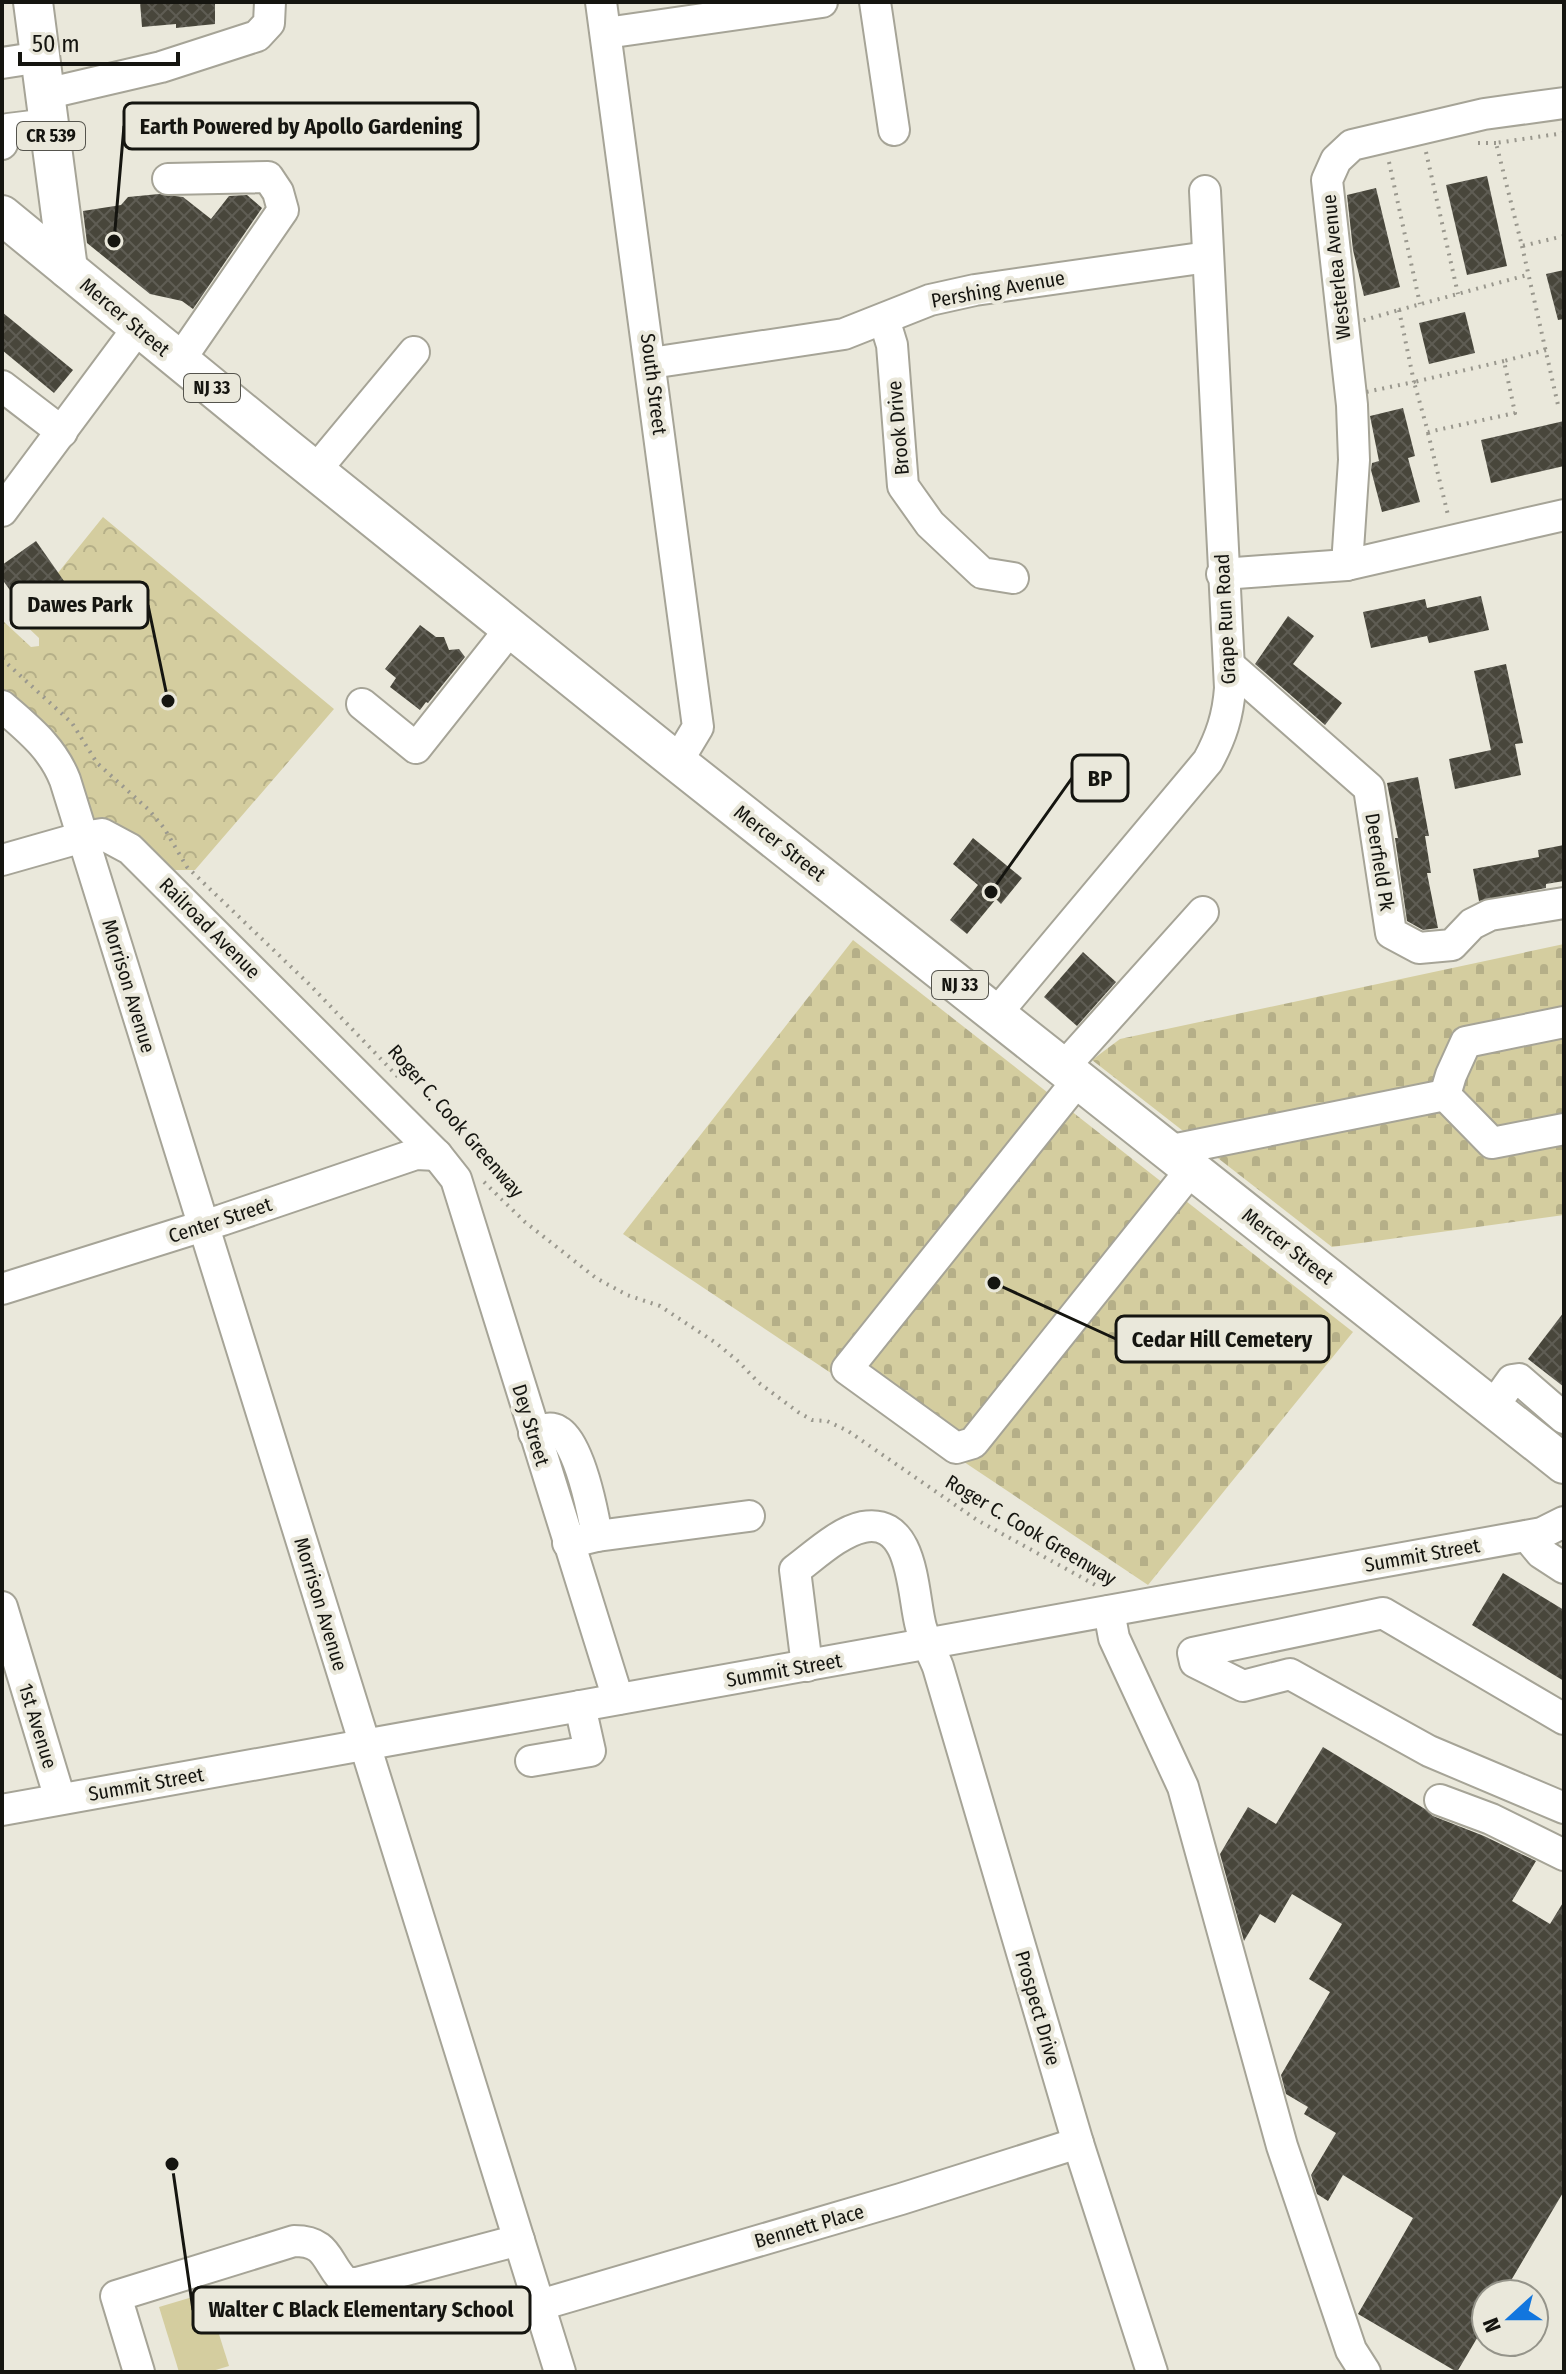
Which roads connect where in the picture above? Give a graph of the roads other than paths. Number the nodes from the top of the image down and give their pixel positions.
1 (33, 2) edge
2 (270, 2) edge
3 (601, 2) edge
4 (822, 2) edge
5 (875, 2) edge
6 (606, 33) junction
7 (41, 57) junction
8 (2, 63) edge
9 (1564, 103) edge
10 (47, 109) junction
11 (894, 130) dead end
12 (2, 144) edge
13 (168, 179) dead end
14 (1205, 191) dead end
15 (2, 215) edge
16 (1208, 257) junction
17 (68, 269) junction
18 (884, 319) junction
19 (138, 328) junction
20 (414, 352) dead end
21 (179, 361) junction
22 (651, 363) junction
23 (2, 386) edge
24 (62, 432) junction
25 (315, 471) junction
26 (2, 511) edge
27 (1564, 515) edge
28 (1347, 565) junction
29 (1222, 574) junction
30 (1013, 578) dead end
31 (511, 628) junction
32 (1229, 665) junction
33 (362, 704) dead end
34 (2, 706) edge
35 (677, 762) junction
36 (83, 837) junction
37 (2, 860) edge
38 (1564, 903) edge
39 (1203, 912) dead end
40 (996, 1014) junction
41 (1564, 1022) edge
42 (1071, 1074) junction
43 (1445, 1095) junction
44 (1564, 1129) edge
45 (437, 1155) junction
46 (1179, 1160) junction
47 (203, 1225) junction
48 (2, 1289) edge
49 (1492, 1408) junction
50 (1564, 1418) edge
51 (1562, 1459) edge
52 (749, 1516) dead end
53 (1564, 1522) edge
54 (1527, 1536) junction
55 (583, 1540) junction
56 (1564, 1568) edge
57 (2, 1607) edge
58 (1118, 1610) junction
59 (929, 1644) junction
60 (807, 1666) junction
61 (618, 1699) junction
62 (580, 1706) junction
63 (1564, 1719) edge
64 (365, 1746) junction
65 (531, 1761) dead end
66 (60, 1799) junction
67 (1440, 1800) dead end
68 (1564, 1808) edge
69 (2, 1810) edge
70 (1564, 1855) edge
71 (1078, 2143) junction
72 (519, 2240) junction
73 (540, 2305) junction
74 (139, 2372) edge
75 (560, 2372) edge
76 (1152, 2372) edge
77 (1365, 2372) edge

1 - 7 main road, CR 539
2 - 10 street
3 - 6 street, South Street
4 - 6 street
5 - 11 street
6 - 22 street, South Street
7 - 8 street
7 - 10 main road, CR 539
9 - 28 street, Westerlea Avenue
10 - 12 street
10 - 17 main road, CR 539
13 - 21 street
14 - 16 street, Grape Run Road
15 - 17 main road, Mercer Street / NJ 33
16 - 18 street, Pershing Avenue
16 - 29 street, Grape Run Road
17 - 19 main road, Mercer Street / NJ 33
18 - 22 street, Pershing Avenue
18 - 30 street, Brook Drive
19 - 21 main road, Mercer Street / NJ 33
19 - 24 street
20 - 25 street
21 - 25 main road, Mercer Street / NJ 33
22 - 35 street, South Street
23 - 24 street
24 - 26 street
25 - 31 main road, Mercer Street / NJ 33
27 - 28 street
28 - 29 street
29 - 32 street, Grape Run Road
31 - 33 street
31 - 35 main road, Mercer Street / NJ 33
32 - 38 street, Deerfield Pk
32 - 40 street, Grape Run Road
34 - 36 street
35 - 40 main road, Mercer Street / NJ 33
36 - 37 street
36 - 45 street, Railroad Avenue
36 - 47 street, Morrison Avenue
39 - 42 street
40 - 42 main road, Mercer Street / NJ 33
41 - 43 street
42 - 46 main road, Mercer Street / NJ 33
42 - 46 street
43 - 44 street
43 - 46 street
45 - 47 street, Center Street
45 - 55 street, Dey Street
46 - 49 main road, Mercer Street / NJ 33
47 - 48 street, Center Street
47 - 64 street, Morrison Avenue
49 - 50 street
49 - 51 main road, Mercer Street / NJ 33
52 - 55 street
53 - 54 street, Summit Street
54 - 56 street
54 - 58 street, Summit Street
55 - 61 street, Dey Street
57 - 66 street, 1st Avenue
58 - 59 street, Summit Street
58 - 77 street
59 - 60 street, Summit Street
59 - 60 street, Prospect Drive
59 - 71 street, Prospect Drive
60 - 61 street, Summit Street
61 - 62 street, Summit Street
62 - 64 street, Summit Street
62 - 65 street
63 - 68 street
64 - 66 street, Summit Street
64 - 72 street, Morrison Avenue
66 - 69 street, Summit Street
67 - 70 street
71 - 73 street, Bennett Place
71 - 76 street, Prospect Drive
72 - 73 street, Morrison Avenue
72 - 74 street
73 - 75 street, Morrison Avenue

